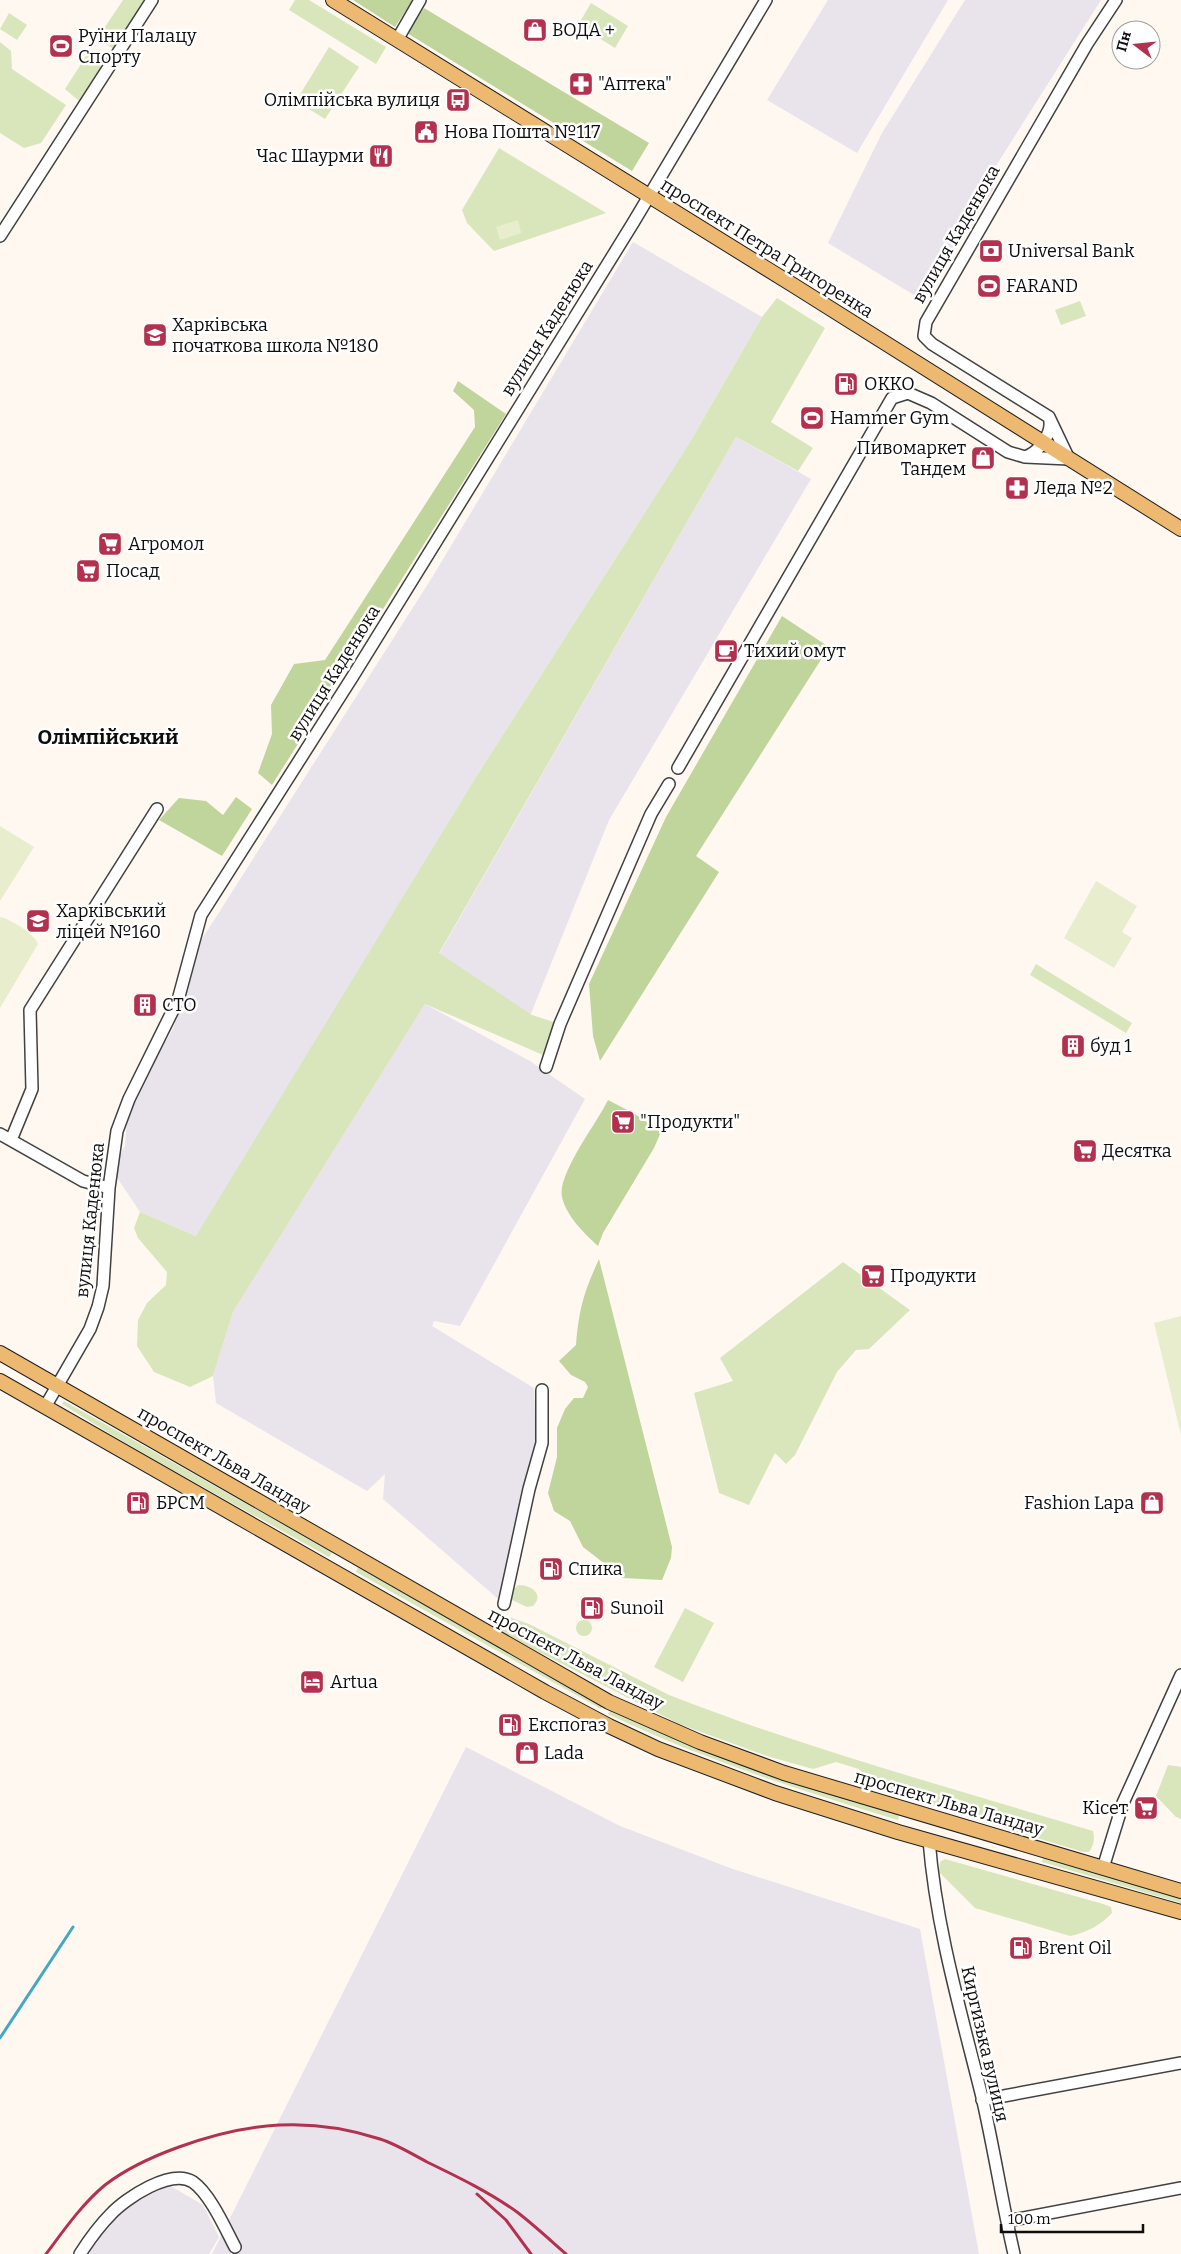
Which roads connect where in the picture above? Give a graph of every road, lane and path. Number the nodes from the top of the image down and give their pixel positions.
1 (152, 0) edge
2 (333, 0) edge
3 (420, 0) edge
4 (766, 0) edge
5 (1116, 0) edge
6 (396, 40) junction
7 (650, 196) junction
8 (0, 236) edge
9 (1049, 416) junction
10 (1042, 442) junction
11 (1025, 457) junction
12 (1069, 459) junction
13 (1181, 529) edge
14 (678, 768) dead end
15 (669, 784) dead end
16 (157, 809) dead end
17 (546, 1067) dead end
18 (0, 1134) edge
19 (11, 1140) junction
20 (109, 1188) junction
21 (0, 1353) edge
22 (0, 1381) edge
23 (58, 1387) junction
24 (542, 1390) dead end
25 (45, 1407) junction
26 (348, 1552) junction
27 (337, 1573) junction
28 (504, 1604) dead end
29 (1181, 1675) edge
30 (935, 1817) junction
31 (929, 1840) junction
32 (1036, 1848) junction
33 (1031, 1868) junction
34 (1103, 1868) junction
35 (1181, 1891) edge
36 (1181, 1912) edge
37 (1181, 2063) edge
38 (982, 2100) junction
39 (1181, 2188) edge
40 (1007, 2221) junction
41 (236, 2247) dead end
42 (80, 2254) edge
43 (1014, 2254) edge

1 - 8 street
2 - 6 main road, проспект Петра Григоренка
3 - 6 street
4 - 7 street, вулиця Каденюка
5 - 9 street, вулиця Каденюка
6 - 7 main road, проспект Петра Григоренка
7 - 10 main road, проспект Петра Григоренка
7 - 20 street, вулиця Каденюка
9 - 10 street
9 - 12 street
10 - 11 street
10 - 12 main road, проспект Петра Григоренка
11 - 12 street
11 - 14 street
12 - 13 main road, проспект Петра Григоренка
15 - 17 street
16 - 19 street
18 - 19 street
19 - 20 street
20 - 23 street, вулиця Каденюка
21 - 23 main road, проспект Льва Ландау
22 - 25 main road
23 - 25 street, вулиця Каденюка
23 - 26 main road, проспект Льва Ландау
24 - 28 street
25 - 27 main road
26 - 27 main road
26 - 30 main road, проспект Льва Ландау
27 - 31 main road
29 - 34 street
30 - 31 main road
30 - 32 main road, проспект Льва Ландау
31 - 33 main road
31 - 38 street, Киргизька вулиця
32 - 33 main road
32 - 34 main road, проспект Льва Ландау
33 - 36 main road
34 - 35 main road, проспект Льва Ландау
37 - 38 street
38 - 40 street, Киргизька вулиця
39 - 40 street
40 - 43 street, Киргизька вулиця
41 - 42 street

